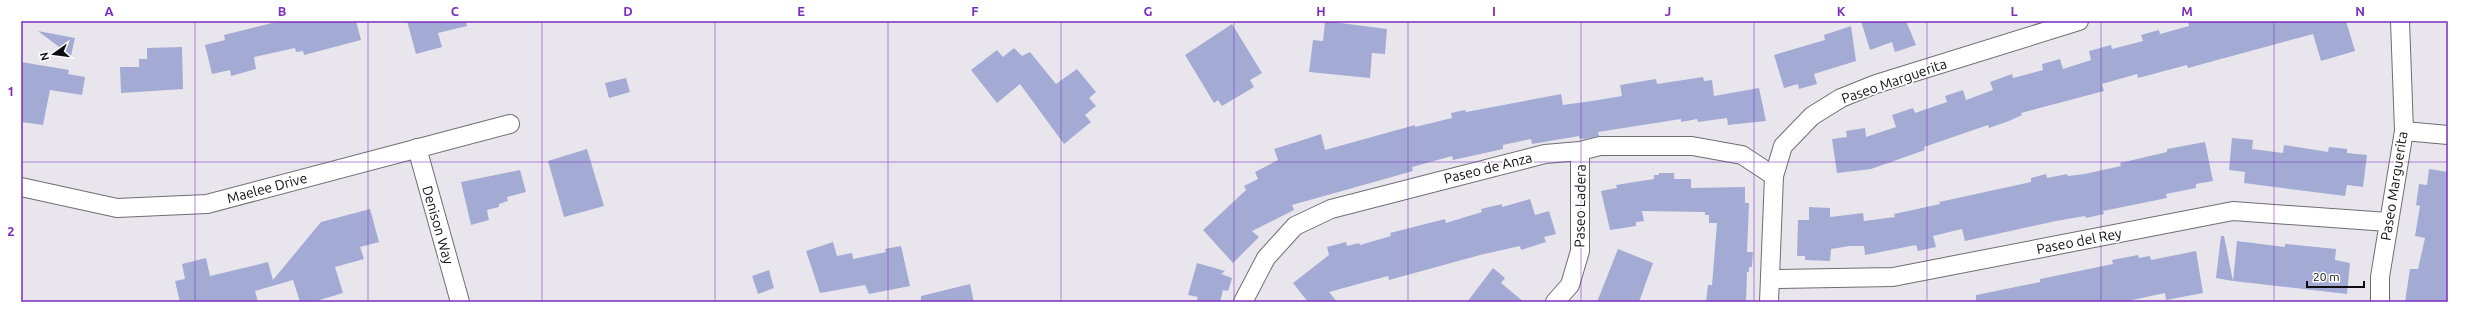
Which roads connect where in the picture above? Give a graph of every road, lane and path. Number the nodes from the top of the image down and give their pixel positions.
1 (2078, 21) edge
2 (2400, 21) edge
3 (510, 124) dead end
4 (2404, 131) junction
5 (2448, 135) edge
6 (417, 148) junction
7 (1580, 151) junction
8 (1774, 176) junction
9 (21, 187) edge
10 (2388, 222) junction
11 (1771, 279) junction
12 (460, 302) edge
13 (1243, 302) edge
14 (1555, 302) edge
15 (1769, 302) edge
16 (2380, 302) edge

1 - 8 street, Paseo Marguerita
2 - 4 street, Paseo Marguerita
3 - 6 street, Maelee Drive
4 - 5 street
4 - 10 street, Paseo Marguerita
6 - 9 street, Maelee Drive
6 - 12 street, Denison Way
7 - 8 street, Paseo de Anza
7 - 13 street, Paseo de Anza
7 - 14 street, Paseo Ladera
8 - 11 street, Paseo Marguerita
10 - 11 street, Paseo del Rey
10 - 16 street, Paseo Marguerita
11 - 15 street, Paseo Marguerita

